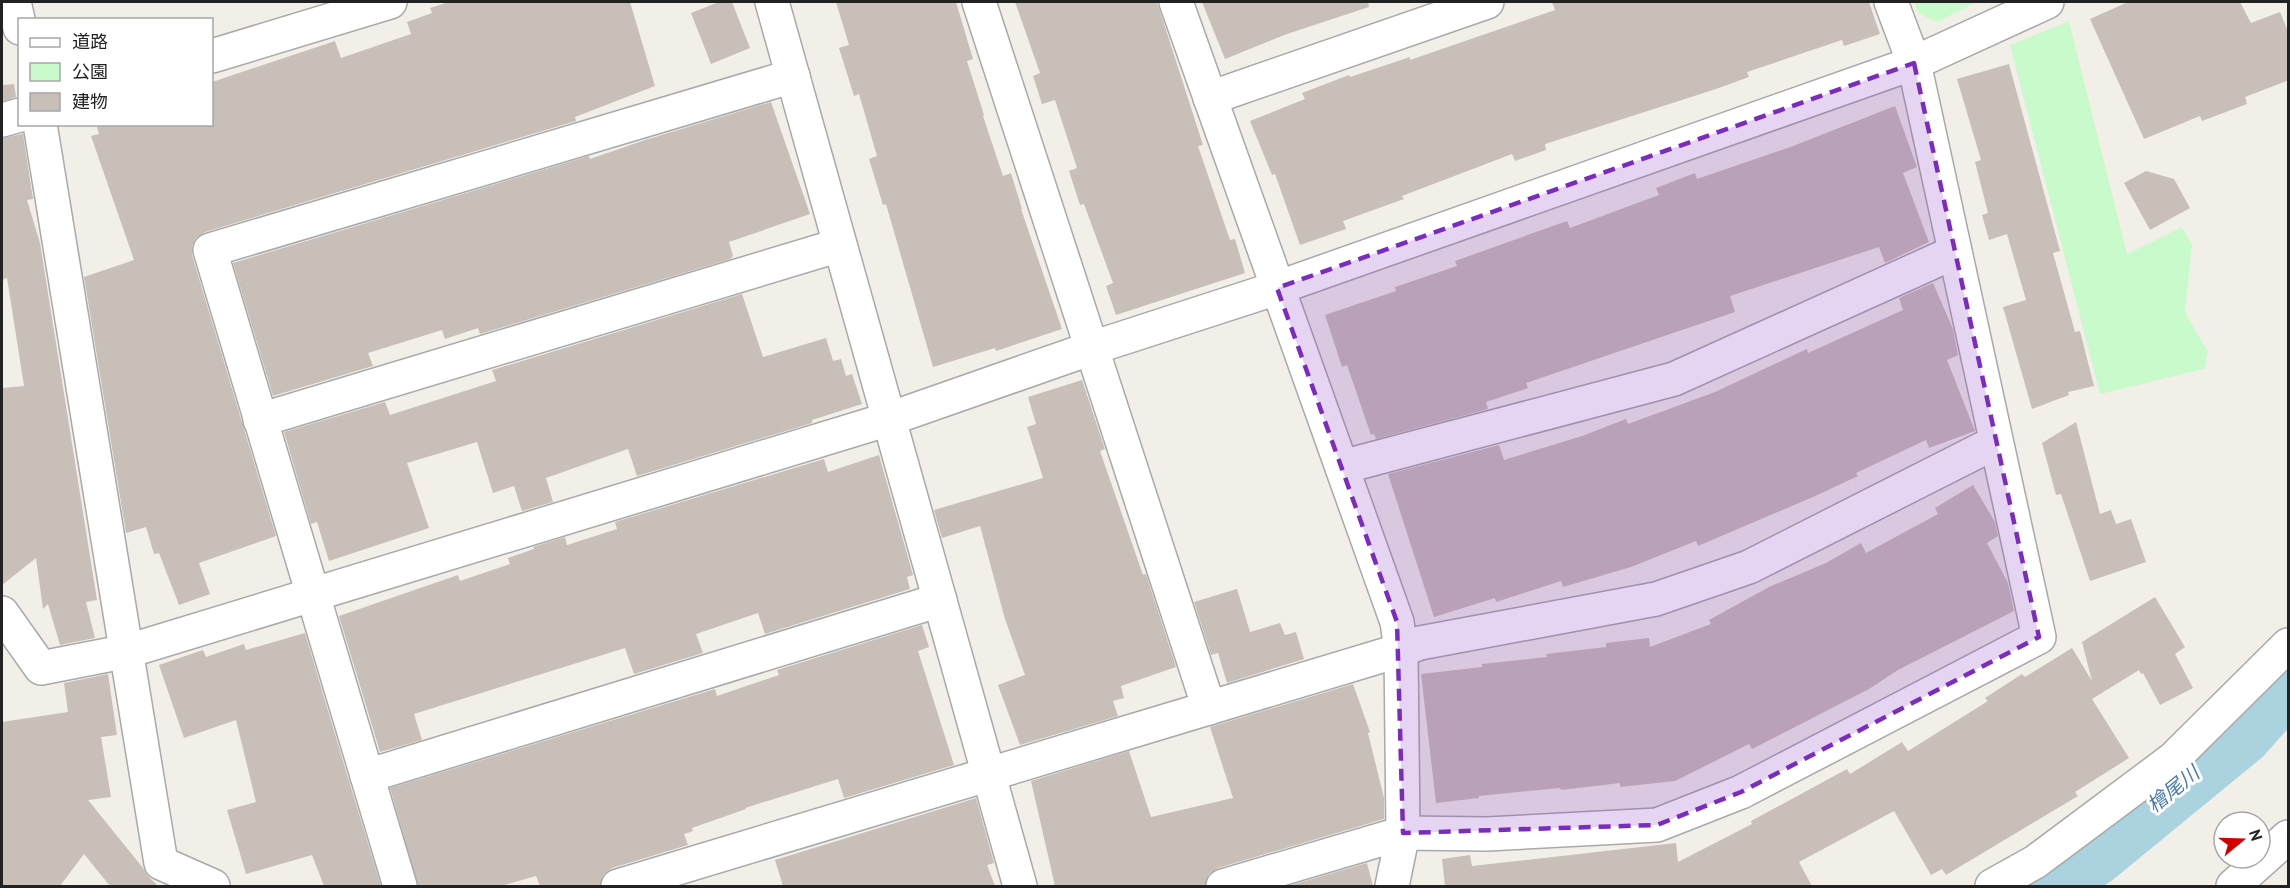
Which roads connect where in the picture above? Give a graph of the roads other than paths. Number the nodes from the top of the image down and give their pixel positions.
1 (14, 2) edge
2 (390, 2) edge
3 (772, 2) edge
4 (980, 2) edge
5 (1176, 2) edge
6 (1487, 2) edge
7 (1891, 2) edge
8 (2047, 2) edge
9 (18, 19) edge
10 (213, 56) edge
11 (1914, 63) junction
12 (793, 76) junction
13 (1210, 99) junction
14 (18, 116) edge
15 (2, 120) edge
16 (40, 126) edge
17 (840, 245) junction
18 (1955, 252) junction
19 (1277, 288) junction
20 (1092, 348) junction
21 (889, 419) junction
22 (260, 420) junction
23 (1996, 441) junction
24 (1342, 467) junction
25 (312, 595) junction
26 (940, 600) junction
27 (2, 613) edge
28 (2289, 645) edge
29 (1401, 650) junction
30 (128, 651) junction
31 (1209, 708) junction
32 (989, 774) junction
33 (367, 776) junction
34 (1403, 833) junction
35 (2289, 837) edge
36 (213, 886) edge
37 (400, 886) edge
38 (618, 886) edge
39 (1020, 886) edge
40 (1223, 886) edge
41 (1392, 886) edge
42 (1992, 886) edge
43 (2233, 886) edge

1 - 9 street
2 - 10 street
3 - 12 street
4 - 20 street
5 - 13 street
6 - 13 street
7 - 11 street
8 - 11 street
11 - 18 street
11 - 19 street
12 - 17 street
12 - 22 street
13 - 19 street
14 - 15 street
16 - 30 street
17 - 21 street
17 - 22 street
18 - 23 street
18 - 24 street
19 - 20 street
19 - 24 street
20 - 21 street
20 - 31 street
21 - 25 street
21 - 26 street
22 - 25 street
23 - 29 street
23 - 34 street
24 - 29 street
25 - 30 street
25 - 33 street
26 - 32 street
26 - 33 street
27 - 30 street
28 - 42 street
29 - 31 street
29 - 34 street
30 - 36 street
31 - 32 street
32 - 38 street
32 - 39 street
33 - 37 street
34 - 40 street
34 - 41 street
35 - 43 street

